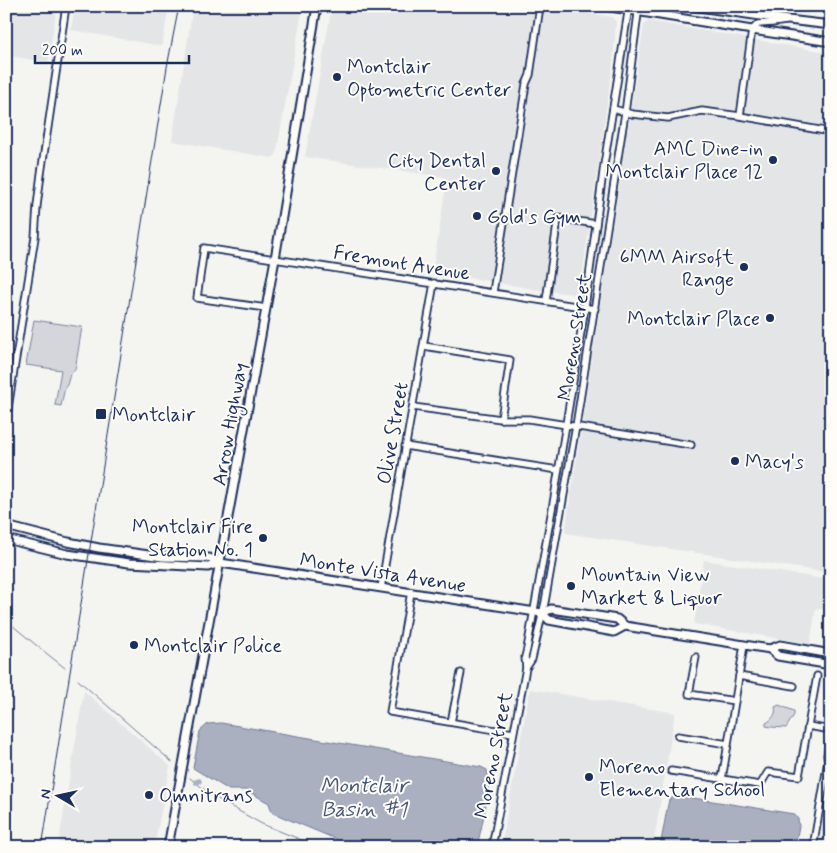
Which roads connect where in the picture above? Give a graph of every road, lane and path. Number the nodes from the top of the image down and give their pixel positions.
1 (66, 6) edge
2 (317, 6) edge
3 (540, 6) edge
4 (605, 6) edge
5 (692, 6) edge
6 (629, 8) edge
7 (638, 9) edge
8 (788, 20) junction
9 (831, 25) edge
10 (752, 30) junction
11 (831, 42) edge
12 (614, 109) junction
13 (625, 113) junction
14 (740, 116) junction
15 (831, 132) edge
16 (596, 224) junction
17 (275, 259) junction
18 (434, 283) junction
19 (493, 292) junction
20 (546, 301) junction
21 (585, 307) junction
22 (266, 308) junction
23 (595, 309) junction
24 (424, 346) junction
25 (413, 407) junction
26 (500, 419) junction
27 (6, 421) edge
28 (566, 425) junction
29 (576, 426) junction
30 (691, 445) dead end
31 (405, 446) junction
32 (558, 470) junction
33 (6, 526) edge
34 (6, 539) edge
35 (220, 564) junction
36 (381, 588) junction
37 (411, 592) junction
38 (533, 612) junction
39 (542, 613) junction
40 (625, 626) junction
41 (744, 645) junction
42 (770, 649) junction
43 (831, 654) edge
44 (696, 657) dead end
45 (831, 665) edge
46 (526, 668) junction
47 (461, 673) dead end
48 (739, 676) junction
49 (817, 676) dead end
50 (794, 686) dead end
51 (735, 701) junction
52 (451, 722) junction
53 (808, 726) junction
54 (831, 731) edge
55 (513, 733) junction
56 (678, 736) dead end
57 (728, 744) junction
58 (830, 760) edge
59 (671, 771) dead end
60 (722, 780) junction
61 (168, 847) edge
62 (492, 847) edge
63 (813, 847) edge

1 - 27 street
2 - 17 main road, Arrow Highway
3 - 19 street
4 - 6 main road
5 - 8 main road
6 - 7 main road
6 - 12 street, Moreno Street
7 - 10 main road
7 - 13 street, Moreno Street
8 - 9 main road
8 - 10 street
10 - 11 main road
10 - 14 street
12 - 13 street
12 - 16 street, Moreno Street
13 - 14 street
13 - 23 street, Moreno Street
14 - 15 street
16 - 20 street
16 - 21 street, Moreno Street
17 - 18 street, Fremont Avenue
17 - 22 main road, Arrow Highway
17 - 22 street, Fremont Avenue
18 - 19 street, Fremont Avenue
18 - 24 street, Olive Street
19 - 20 street, Fremont Avenue
20 - 21 street, Fremont Avenue
21 - 23 street, Fremont Avenue
21 - 28 street, Moreno Street
22 - 35 main road, Arrow Highway
23 - 29 street, Moreno Street
24 - 25 street, Olive Street
24 - 26 street
25 - 26 street
25 - 31 street, Olive Street
26 - 28 street
28 - 29 street
28 - 32 street, Moreno Street
29 - 30 street
29 - 39 street, Moreno Street
31 - 32 street
31 - 36 street, Olive Street
32 - 38 street, Moreno Street
33 - 35 main road, Monte Vista Avenue
34 - 35 main road, Monte Vista Avenue
35 - 36 main road, Monte Vista Avenue
35 - 61 main road, Arrow Highway
36 - 37 main road, Monte Vista Avenue
37 - 38 main road, Monte Vista Avenue
37 - 52 street
38 - 39 main road, Monte Vista Avenue
38 - 46 street, Moreno Street
39 - 40 main road, Monte Vista Avenue
39 - 40 main road, Monte Vista Avenue
39 - 46 street, Moreno Street
40 - 41 main road, Monte Vista Avenue
41 - 42 main road, Monte Vista Avenue
41 - 48 street
42 - 43 main road, Monte Vista Avenue
42 - 45 main road, Monte Vista Avenue
44 - 51 street
46 - 55 street, Moreno Street
47 - 52 street
48 - 50 street
48 - 51 street
49 - 53 street
51 - 57 street
52 - 55 street
53 - 54 street
53 - 60 street
54 - 58 street
55 - 62 street, Moreno Street
56 - 57 street
57 - 60 street
58 - 63 street
59 - 60 street

